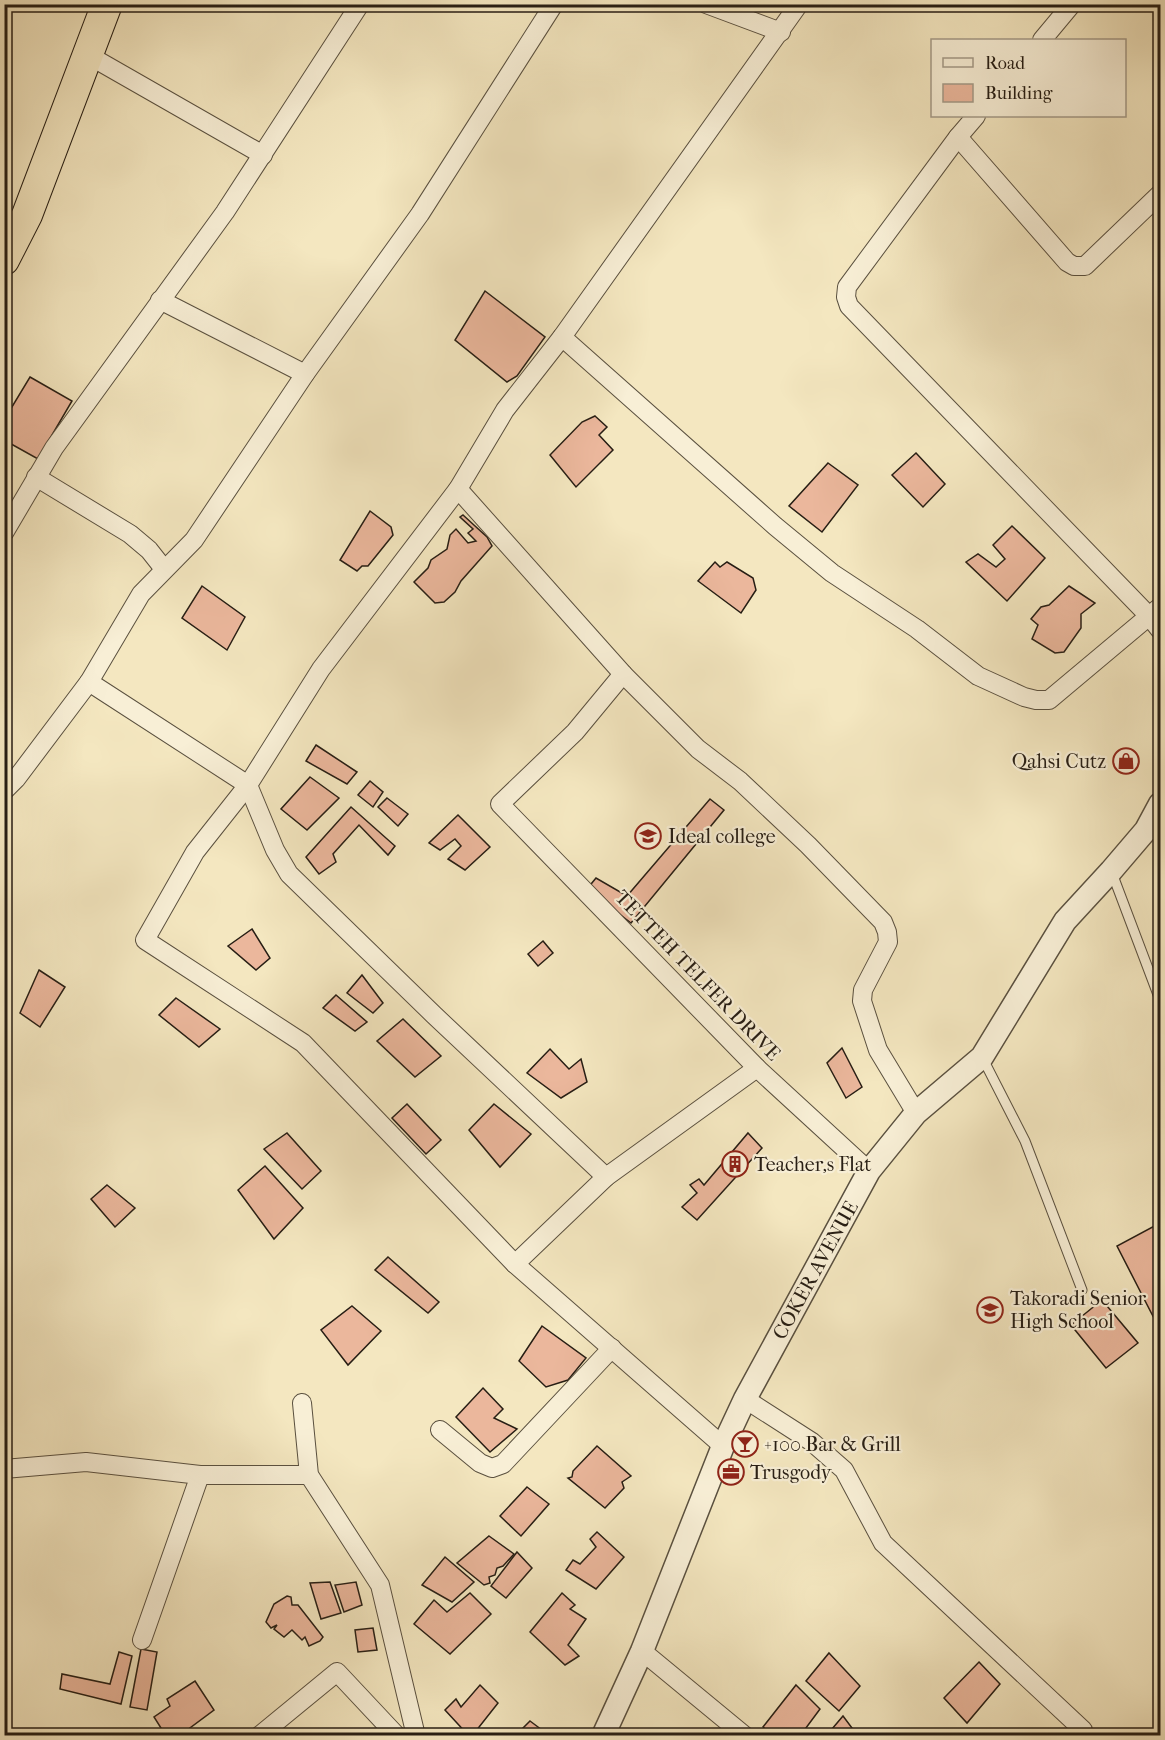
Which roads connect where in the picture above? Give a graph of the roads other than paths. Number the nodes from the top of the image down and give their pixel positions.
1 (107, 4) edge
2 (360, 4) edge
3 (554, 4) edge
4 (706, 4) edge
5 (799, 4) edge
6 (1072, 4) edge
7 (781, 32) junction
8 (1043, 39) edge
9 (87, 55) junction
10 (975, 117) edge
11 (958, 136) junction
12 (264, 155) junction
13 (1161, 194) edge
14 (4, 260) edge
15 (160, 300) junction
16 (562, 337) junction
17 (305, 374) junction
18 (36, 477) junction
19 (458, 489) junction
20 (4, 533) edge
21 (164, 569) junction
22 (1155, 611) edge
23 (1161, 630) edge
24 (623, 674) junction
25 (89, 682) junction
26 (248, 786) junction
27 (4, 791) edge
28 (1161, 804) edge
29 (1111, 871) junction
30 (1161, 1000) edge
31 (982, 1057) junction
32 (757, 1068) junction
33 (916, 1113) junction
34 (869, 1171) junction
35 (606, 1177) junction
36 (515, 1264) junction
37 (1082, 1290) dead end
38 (612, 1348) junction
39 (745, 1399) junction
40 (302, 1403) dead end
41 (440, 1430) dead end
42 (723, 1446) junction
43 (4, 1469) edge
44 (200, 1475) junction
45 (309, 1475) junction
46 (142, 1640) dead end
47 (642, 1651) junction
48 (1083, 1734) edge
49 (259, 1736) edge
50 (398, 1736) edge
51 (416, 1736) edge
52 (603, 1736) edge
53 (745, 1736) edge

1 - 9 highway
2 - 12 street
3 - 17 street
4 - 7 street
5 - 7 street
6 - 8 street
7 - 16 street
9 - 12 street
9 - 14 highway
10 - 11 street
11 - 13 street
11 - 22 street
12 - 15 street
15 - 17 street
15 - 18 street
16 - 19 street
16 - 22 street
17 - 21 street
18 - 20 street
18 - 21 street
19 - 24 street
19 - 26 street
21 - 25 street
22 - 23 street
24 - 32 street, TETTEH TELFER DRIVE
24 - 33 street
25 - 26 street
25 - 27 street
26 - 35 street
26 - 36 street
28 - 29 street, COKER AVENUE
29 - 30 lane
29 - 31 street, COKER AVENUE
31 - 33 street, COKER AVENUE
31 - 37 lane
32 - 34 street, TETTEH TELFER DRIVE
32 - 35 street
33 - 34 street, COKER AVENUE
34 - 39 street, COKER AVENUE
35 - 36 street
36 - 38 street
38 - 41 street
38 - 42 street
39 - 42 street, COKER AVENUE
39 - 48 street
40 - 45 street
42 - 47 street, COKER AVENUE
43 - 44 street
44 - 45 street
44 - 46 street
45 - 51 street
47 - 52 street, COKER AVENUE
47 - 53 street
49 - 50 street

